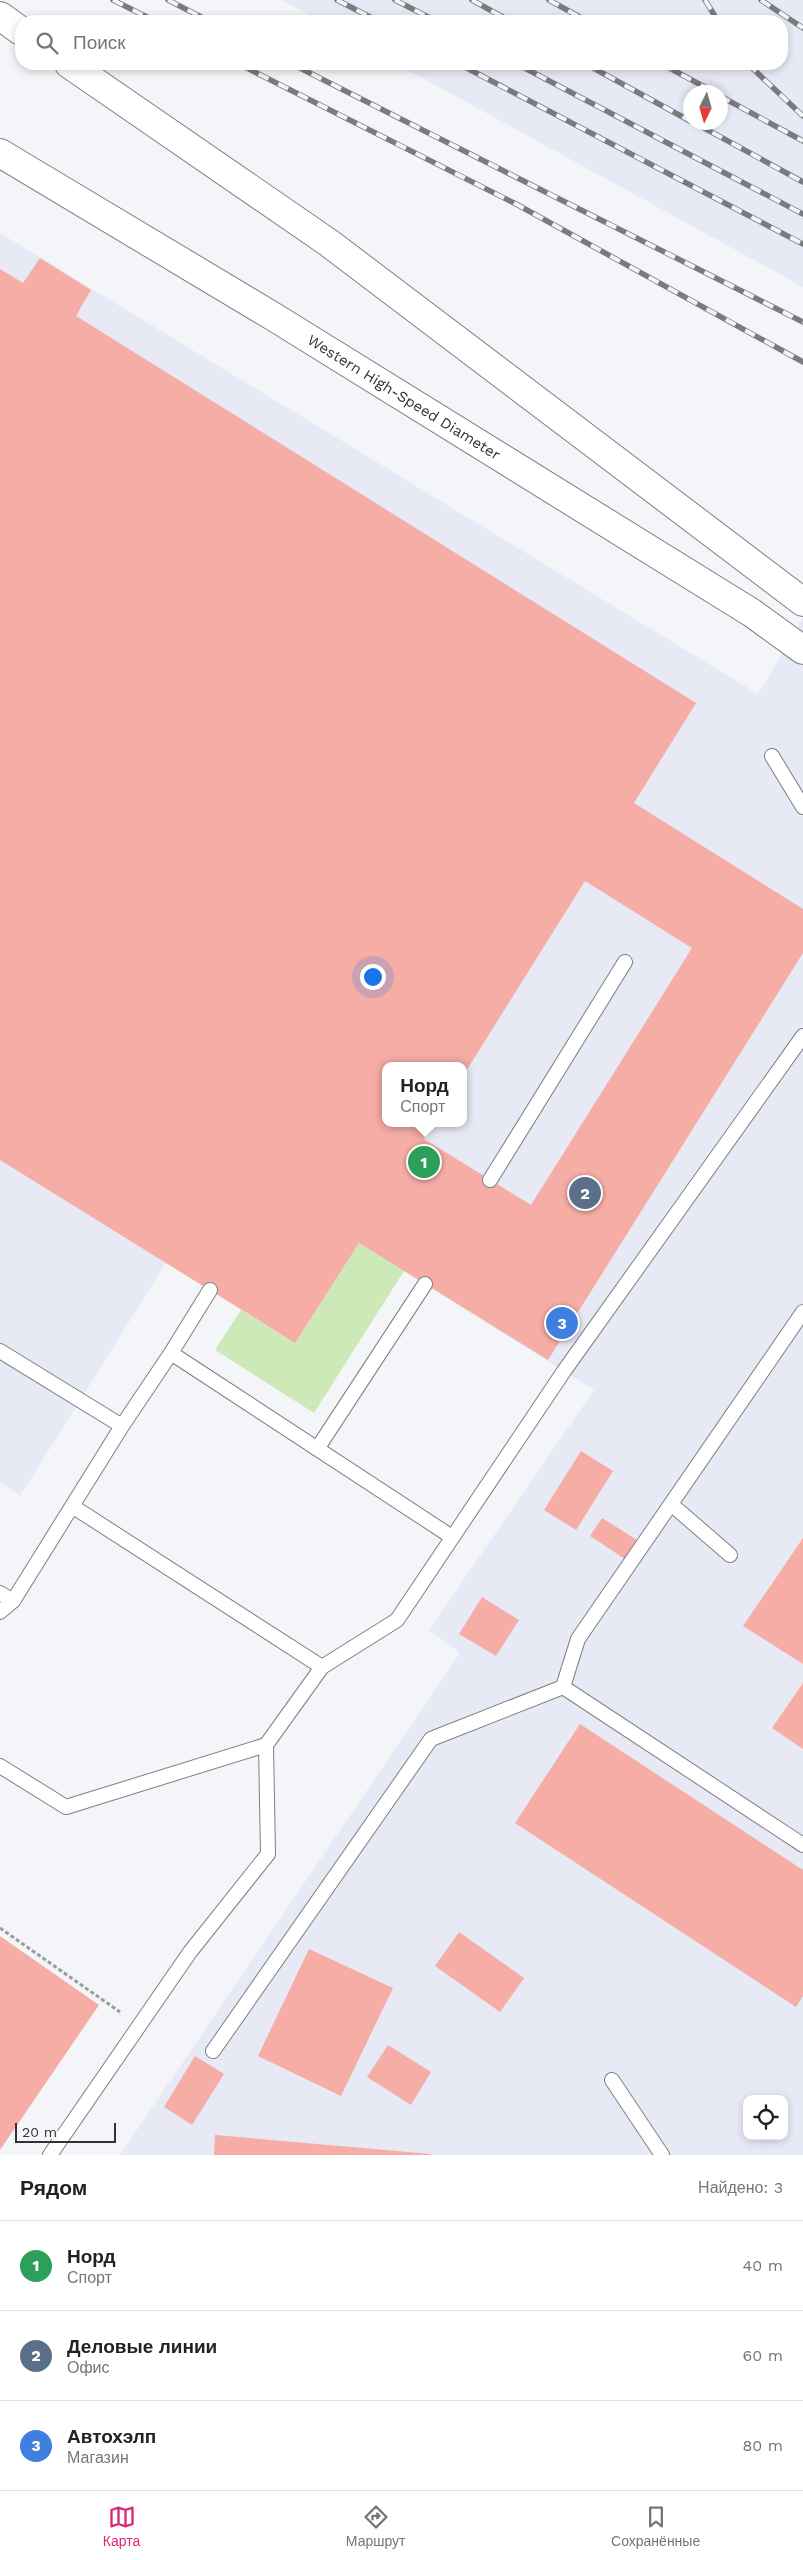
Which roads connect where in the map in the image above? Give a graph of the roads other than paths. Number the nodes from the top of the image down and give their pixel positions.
1 (0, 16) edge
2 (15, 27) edge
3 (78, 70) edge
4 (0, 153) edge
5 (803, 602) edge
6 (803, 650) edge
7 (772, 756) dead end
8 (803, 807) edge
9 (625, 962) dead end
10 (803, 1036) edge
11 (490, 1180) dead end
12 (425, 1284) dead end
13 (210, 1290) dead end
14 (803, 1312) edge
15 (0, 1351) edge
16 (171, 1353) junction
17 (122, 1426) junction
18 (317, 1449) junction
19 (671, 1504) junction
20 (72, 1506) junction
21 (452, 1537) junction
22 (730, 1555) dead end
23 (0, 1593) edge
24 (13, 1601) junction
25 (0, 1612) edge
26 (322, 1667) junction
27 (563, 1687) junction
28 (266, 1745) junction
29 (0, 1766) edge
30 (803, 1846) edge
31 (212, 2051) dead end
32 (612, 2080) dead end
33 (50, 2155) edge
34 (662, 2155) edge

1 - 2 highway
3 - 5 highway
4 - 6 highway, Western High-Speed Diameter
7 - 8 lane
9 - 11 lane
10 - 21 lane
12 - 18 lane
13 - 16 lane
14 - 19 lane
15 - 17 lane
16 - 17 lane
16 - 18 lane
17 - 20 lane
18 - 21 lane
19 - 22 lane
19 - 27 lane
20 - 24 lane
20 - 26 lane
21 - 26 lane
23 - 24 lane
24 - 25 lane
26 - 28 lane
27 - 30 lane
27 - 31 lane
28 - 29 lane
28 - 33 lane
32 - 34 lane

